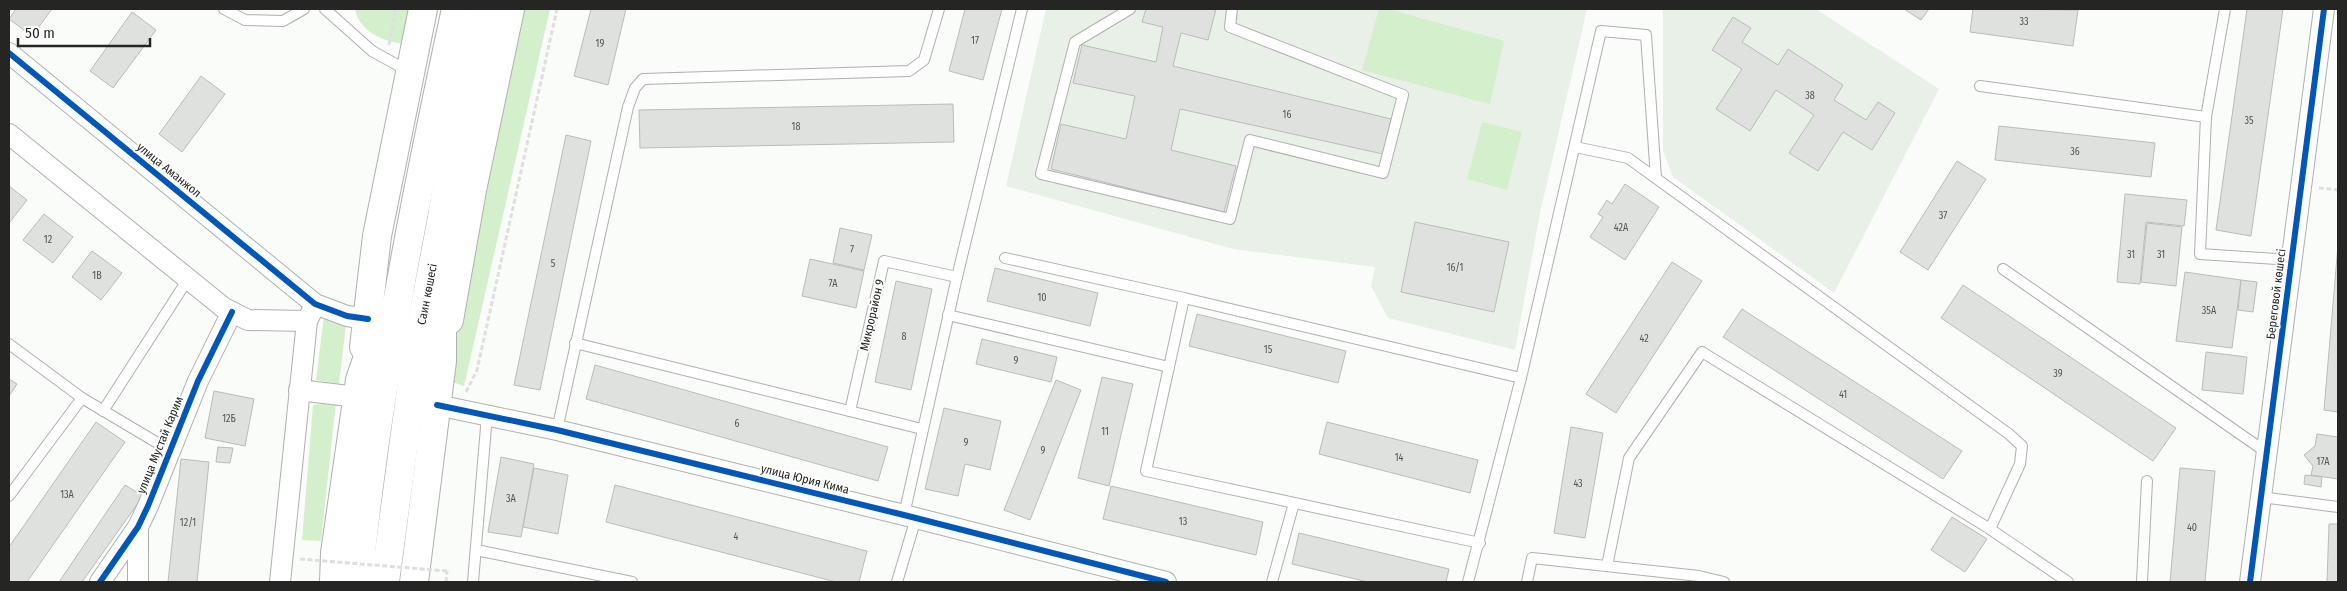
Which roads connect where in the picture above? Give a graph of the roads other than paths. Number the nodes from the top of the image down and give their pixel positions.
1 (224, 9) edge
2 (304, 9) edge
3 (325, 9) edge
4 (423, 9) edge
5 (456, 9) edge
6 (484, 9) edge
7 (510, 9) edge
8 (939, 9) edge
9 (1022, 9) edge
10 (1130, 9) edge
11 (1232, 9) edge
12 (2225, 9) edge
13 (2324, 9) edge
14 (9, 53) edge
15 (410, 72) junction
16 (1980, 86) dead end
17 (2206, 117) junction
18 (9, 134) edge
19 (1575, 146) junction
20 (1656, 178) junction
21 (442, 223) junction
22 (409, 238) junction
23 (1005, 258) dead end
24 (2291, 260) junction
25 (2003, 269) dead end
26 (957, 278) junction
27 (188, 279) junction
28 (1184, 298) junction
29 (232, 312) junction
30 (311, 313) junction
31 (948, 315) junction
32 (368, 319) junction
33 (576, 343) junction
34 (9, 344) edge
35 (442, 361) junction
36 (1169, 367) junction
37 (1521, 378) junction
38 (358, 388) junction
39 (299, 390) junction
40 (82, 398) junction
41 (447, 408) junction
42 (103, 411) junction
43 (850, 411) junction
44 (487, 415) junction
45 (922, 429) junction
46 (557, 430) junction
47 (170, 451) junction
48 (2266, 452) junction
49 (2147, 481) dead end
50 (9, 496) edge
51 (2260, 497) junction
52 (1294, 503) junction
53 (2338, 507) edge
54 (910, 516) junction
55 (138, 528) junction
56 (1990, 529) junction
57 (1480, 543) junction
58 (476, 550) junction
59 (1607, 566) junction
60 (426, 577) edge
61 (100, 582) edge
62 (138, 582) edge
63 (280, 582) edge
64 (334, 582) edge
65 (358, 582) edge
66 (385, 582) edge
67 (473, 582) edge
68 (632, 582) edge
69 (897, 582) edge
70 (1166, 582) edge
71 (1272, 582) edge
72 (1468, 582) edge
73 (1527, 582) edge
74 (1724, 582) edge
75 (2068, 582) edge
76 (2142, 582) edge
77 (2250, 582) edge

1 - 2 lane
3 - 15 lane
4 - 15 main road
5 - 22 main road
6 - 21 main road, Саин көшесі
7 - 35 main road, Саин көшесі
8 - 33 lane
9 - 26 lane
10 - 11 lane
12 - 17 lane
13 - 24 street, Береговой көшесі
14 - 30 street, улица Аманжол
15 - 32 main road
16 - 17 lane
17 - 24 lane
18 - 27 street
19 - 20 lane
19 - 20 lane
19 - 37 lane
20 - 56 lane
21 - 35 main road
21 - 66 main road, Саин көшесі
22 - 38 main road
22 - 65 main road
23 - 28 lane
24 - 48 street, Береговой көшесі
25 - 48 lane
26 - 31 lane
26 - 43 lane, Микрорайон 9
27 - 29 street
27 - 42 lane
28 - 36 lane
28 - 37 lane
29 - 30 street
29 - 47 street, улица Мустай Карим
30 - 32 street
30 - 39 street
31 - 36 lane
31 - 45 lane
32 - 38 main road
33 - 43 lane
33 - 46 lane
34 - 40 lane
35 - 41 main road, Саин көшесі
36 - 52 lane
37 - 57 lane
38 - 39 street
38 - 64 main road
39 - 63 street
40 - 42 lane
40 - 50 lane
41 - 44 street, улица Юрия Кима
41 - 60 main road, Саин көшесі
42 - 47 lane
43 - 45 lane
44 - 46 street, улица Юрия Кима
44 - 58 lane
45 - 54 lane
46 - 54 street, улица Юрия Кима
47 - 55 street, улица Мустай Карим
48 - 51 street, Береговой көшесі
49 - 76 lane
51 - 53 lane
51 - 77 street, Береговой көшесі
52 - 57 lane
52 - 71 lane
54 - 69 lane
54 - 70 street, улица Юрия Кима
55 - 61 street, улица Мустай Карим
55 - 62 street
56 - 59 lane
56 - 75 lane
57 - 72 lane
58 - 67 lane
58 - 68 lane
59 - 73 lane
59 - 74 lane

